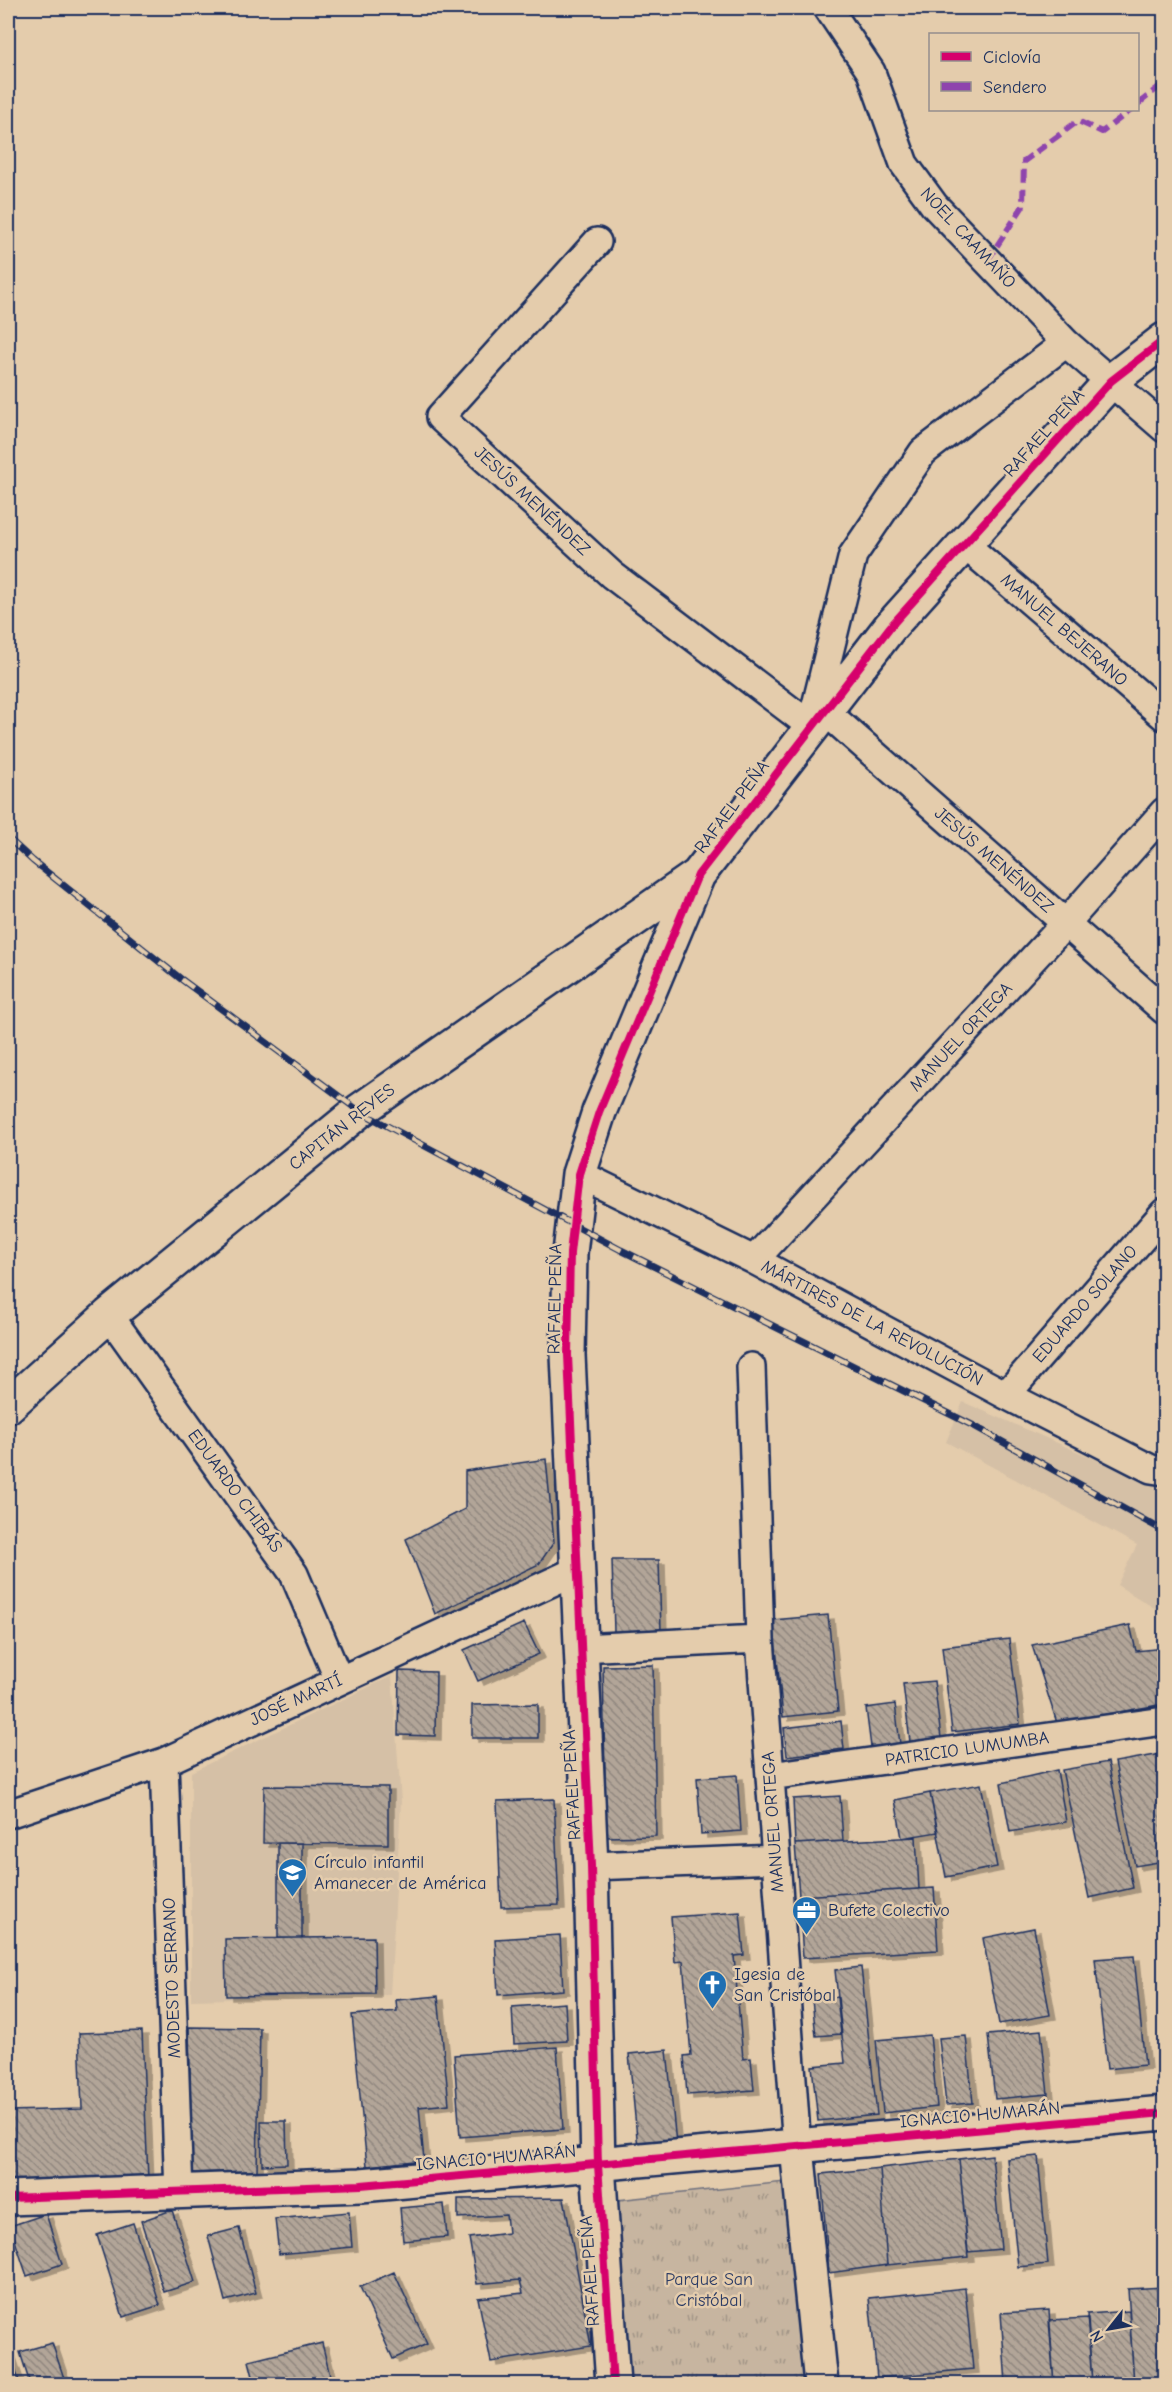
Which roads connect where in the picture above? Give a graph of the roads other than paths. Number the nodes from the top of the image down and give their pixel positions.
1 (828, 8) edge
2 (597, 242) dead end
3 (1164, 340) edge
4 (1066, 343) junction
5 (1111, 381) junction
6 (1164, 428) edge
7 (964, 544) junction
8 (1164, 716) edge
9 (818, 718) junction
10 (1164, 812) edge
11 (698, 875) junction
12 (1066, 923) junction
13 (1164, 1010) edge
14 (579, 1174) junction
15 (1164, 1213) edge
16 (754, 1260) junction
17 (109, 1315) junction
18 (751, 1367) dead end
19 (1006, 1395) junction
20 (8, 1406) edge
21 (1164, 1471) edge
22 (578, 1570) junction
23 (760, 1639) junction
24 (580, 1647) junction
25 (339, 1680) junction
26 (1164, 1721) edge
27 (164, 1762) junction
28 (770, 1776) junction
29 (8, 1814) edge
30 (776, 1859) junction
31 (591, 1866) junction
32 (1164, 2113) edge
33 (797, 2148) junction
34 (598, 2165) junction
35 (179, 2194) junction
36 (8, 2198) edge
37 (614, 2385) edge
38 (821, 2385) edge

1 - 4 street, NOEL CAAMAÑO
2 - 9 street, JESÚS MENÉNDEZ
3 - 5 street, RAFAEL PEÑA
4 - 5 street, NOEL CAAMAÑO
4 - 9 street, RAFAEL PEÑA
5 - 6 street, NOEL CAAMAÑO
5 - 7 street, RAFAEL PEÑA
7 - 8 street, MANUEL BEJERANO
7 - 9 street, RAFAEL PEÑA
9 - 11 street, RAFAEL PEÑA
9 - 12 street, JESÚS MENÉNDEZ
10 - 12 street, MANUEL ORTEGA
11 - 14 street, RAFAEL PEÑA
11 - 17 street, CAPITÁN REYES
12 - 13 street, JESÚS MENÉNDEZ
12 - 16 street, MANUEL ORTEGA
14 - 16 street, MÁRTIRES DE LA REVOLUCIÓN
14 - 22 street, RAFAEL PEÑA
15 - 19 street, EDUARDO SOLANO
16 - 19 street, MÁRTIRES DE LA REVOLUCIÓN
17 - 20 street, CAPITÁN REYES
17 - 25 street, EDUARDO CHIBÁS
18 - 23 street, MANUEL ORTEGA
19 - 21 street, MÁRTIRES DE LA REVOLUCIÓN
22 - 24 street, RAFAEL PEÑA
22 - 25 street, JOSÉ MARTÍ
23 - 24 street
23 - 28 street, MANUEL ORTEGA
24 - 31 street, RAFAEL PEÑA
25 - 27 street, JOSÉ MARTÍ
26 - 28 street, PATRICIO LUMUMBA
27 - 29 street, JOSÉ MARTÍ
27 - 35 street, MODESTO SERRANO
28 - 30 street, MANUEL ORTEGA
30 - 31 street
30 - 33 street, MANUEL ORTEGA
31 - 34 street, RAFAEL PEÑA
32 - 33 street, IGNACIO HUMARÁN
33 - 34 street, IGNACIO HUMARÁN
33 - 38 street, MANUEL ORTEGA
34 - 35 street, IGNACIO HUMARÁN
34 - 37 street, RAFAEL PEÑA
35 - 36 street, IGNACIO HUMARÁN

